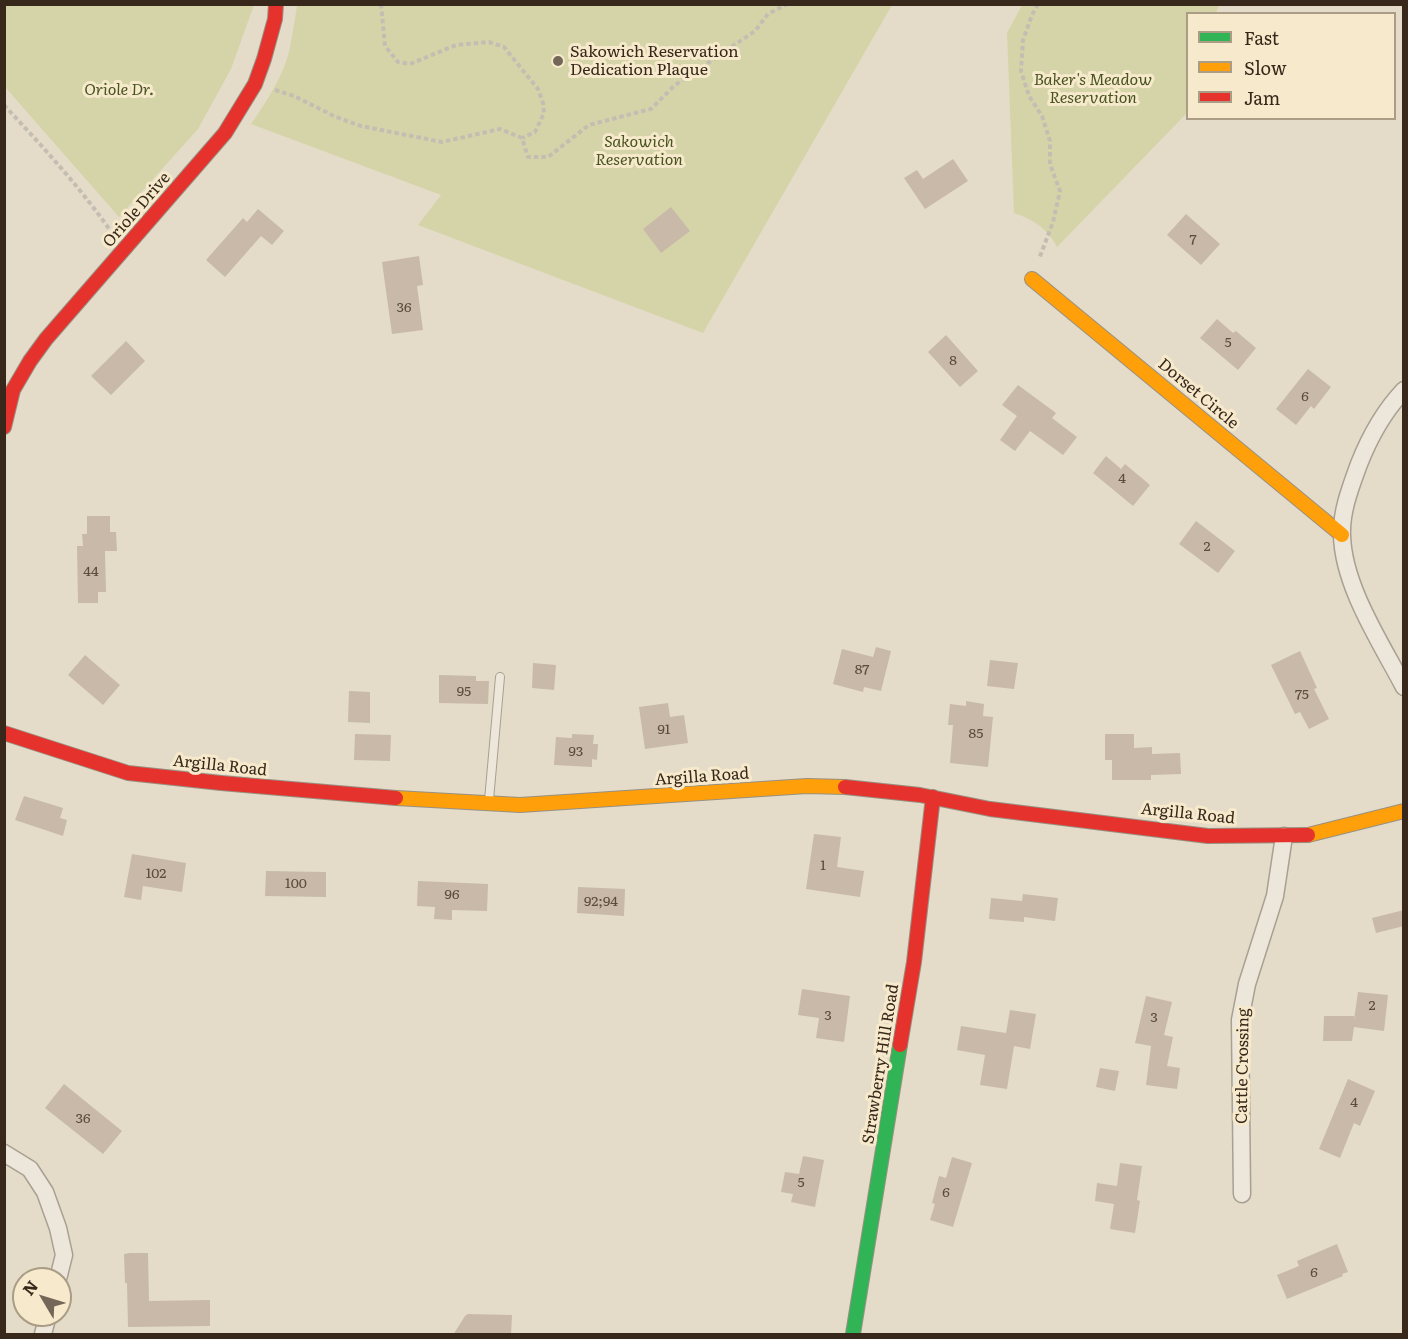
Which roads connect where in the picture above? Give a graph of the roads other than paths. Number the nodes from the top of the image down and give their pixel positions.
1 (276, 4) edge
2 (1032, 279) road end
3 (1404, 390) edge
4 (4, 427) edge
5 (1342, 535) junction
6 (500, 677) dead end
7 (1404, 687) edge
8 (4, 733) edge
9 (933, 797) junction
10 (489, 803) junction
11 (1404, 811) edge
12 (1284, 836) junction
13 (4, 1153) edge
14 (1242, 1194) dead end
15 (61, 1267) edge
16 (853, 1335) edge

1 - 4 street, Oriole Drive
2 - 5 street, Dorset Circle
3 - 5 street
5 - 7 street
6 - 10 lane
8 - 10 street, Argilla Road
9 - 10 street, Argilla Road
9 - 12 street, Argilla Road
9 - 16 street, Strawberry Hill Road
11 - 12 street, Argilla Road
12 - 14 street, Cattle Crossing
13 - 15 street

